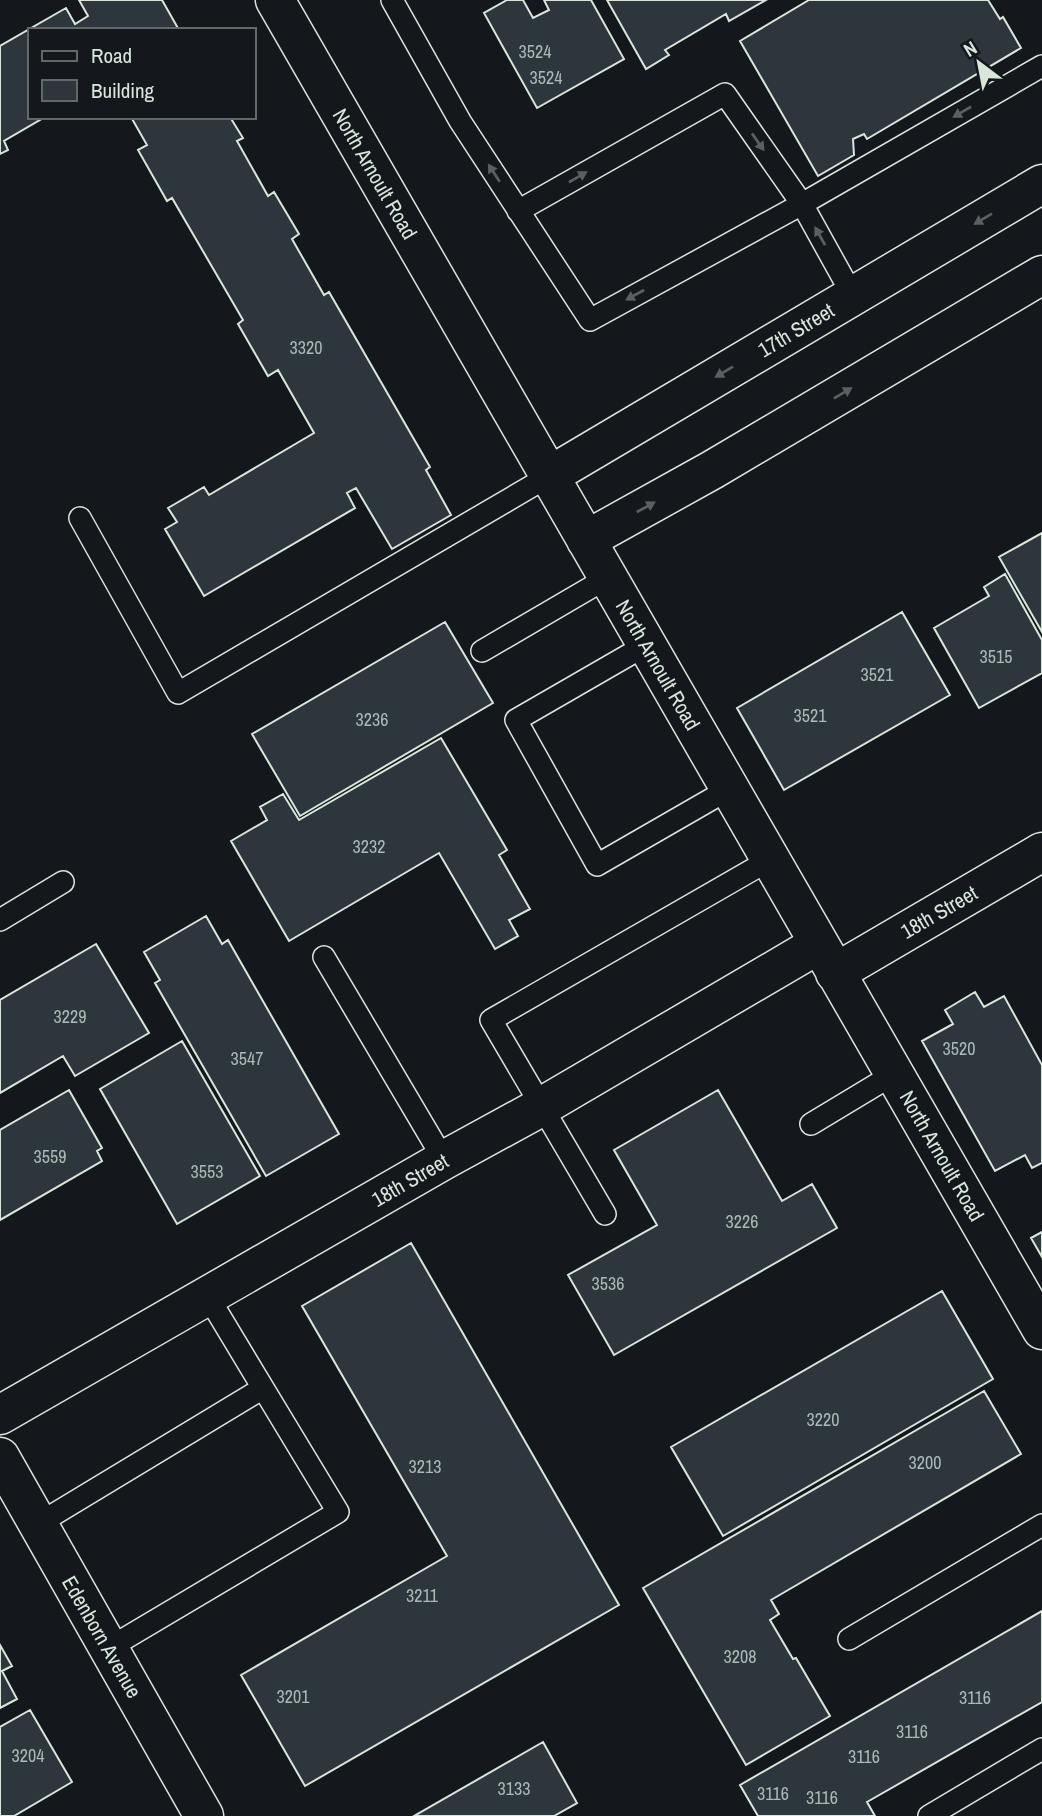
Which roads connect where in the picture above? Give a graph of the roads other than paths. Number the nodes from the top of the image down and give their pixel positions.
1 (275, 0) edge
2 (392, 0) edge
3 (1042, 66) edge
4 (1042, 184) edge
5 (802, 204) junction
6 (518, 211) junction
7 (1042, 275) edge
8 (853, 296) junction
9 (549, 476) junction
10 (80, 518) dead end
11 (586, 540) junction
12 (607, 578) junction
13 (646, 645) junction
14 (482, 651) dead end
15 (729, 789) junction
16 (1042, 852) edge
17 (771, 859) junction
18 (63, 882) dead end
19 (0, 920) edge
20 (324, 957) dead end
21 (827, 958) junction
22 (894, 1074) junction
23 (541, 1107) junction
24 (811, 1124) dead end
25 (444, 1160) junction
26 (605, 1214) dead end
27 (207, 1295) junction
28 (1042, 1330) edge
29 (263, 1388) junction
30 (0, 1415) edge
31 (0, 1457) edge
32 (38, 1524) junction
33 (1042, 1525) edge
34 (849, 1639) dead end
35 (109, 1648) junction
36 (1042, 1749) edge
37 (204, 1816) edge
38 (929, 1816) edge

1 - 9 street, North Arnoult Road
6 -> 2 lane
3 -> 5 lane
4 -> 8 street, 17th Street
6 -> 5 lane
5 -> 6 lane
8 -> 5 lane
11 -> 7 street
8 -> 9 street, 17th Street
9 - 10 lane
9 - 11 street, North Arnoult Road
11 - 12 street, North Arnoult Road
12 - 13 street, North Arnoult Road
12 - 14 lane
13 - 15 street, North Arnoult Road
13 - 15 lane
15 - 17 street, North Arnoult Road
16 - 21 street, 18th Street
17 - 21 street, North Arnoult Road
17 - 23 lane
18 - 19 lane
20 - 25 lane
21 - 22 street, North Arnoult Road
21 - 23 street, 18th Street
22 - 24 lane
22 - 28 street, North Arnoult Road
23 - 25 street, 18th Street
23 - 26 lane
25 - 27 street, 18th Street
27 - 29 lane
27 - 30 street, 18th Street
29 - 32 lane
29 - 35 lane
31 - 32 street, Edenborn Avenue
32 - 35 street, Edenborn Avenue
33 - 34 lane
35 - 37 street, Edenborn Avenue
36 - 38 lane

